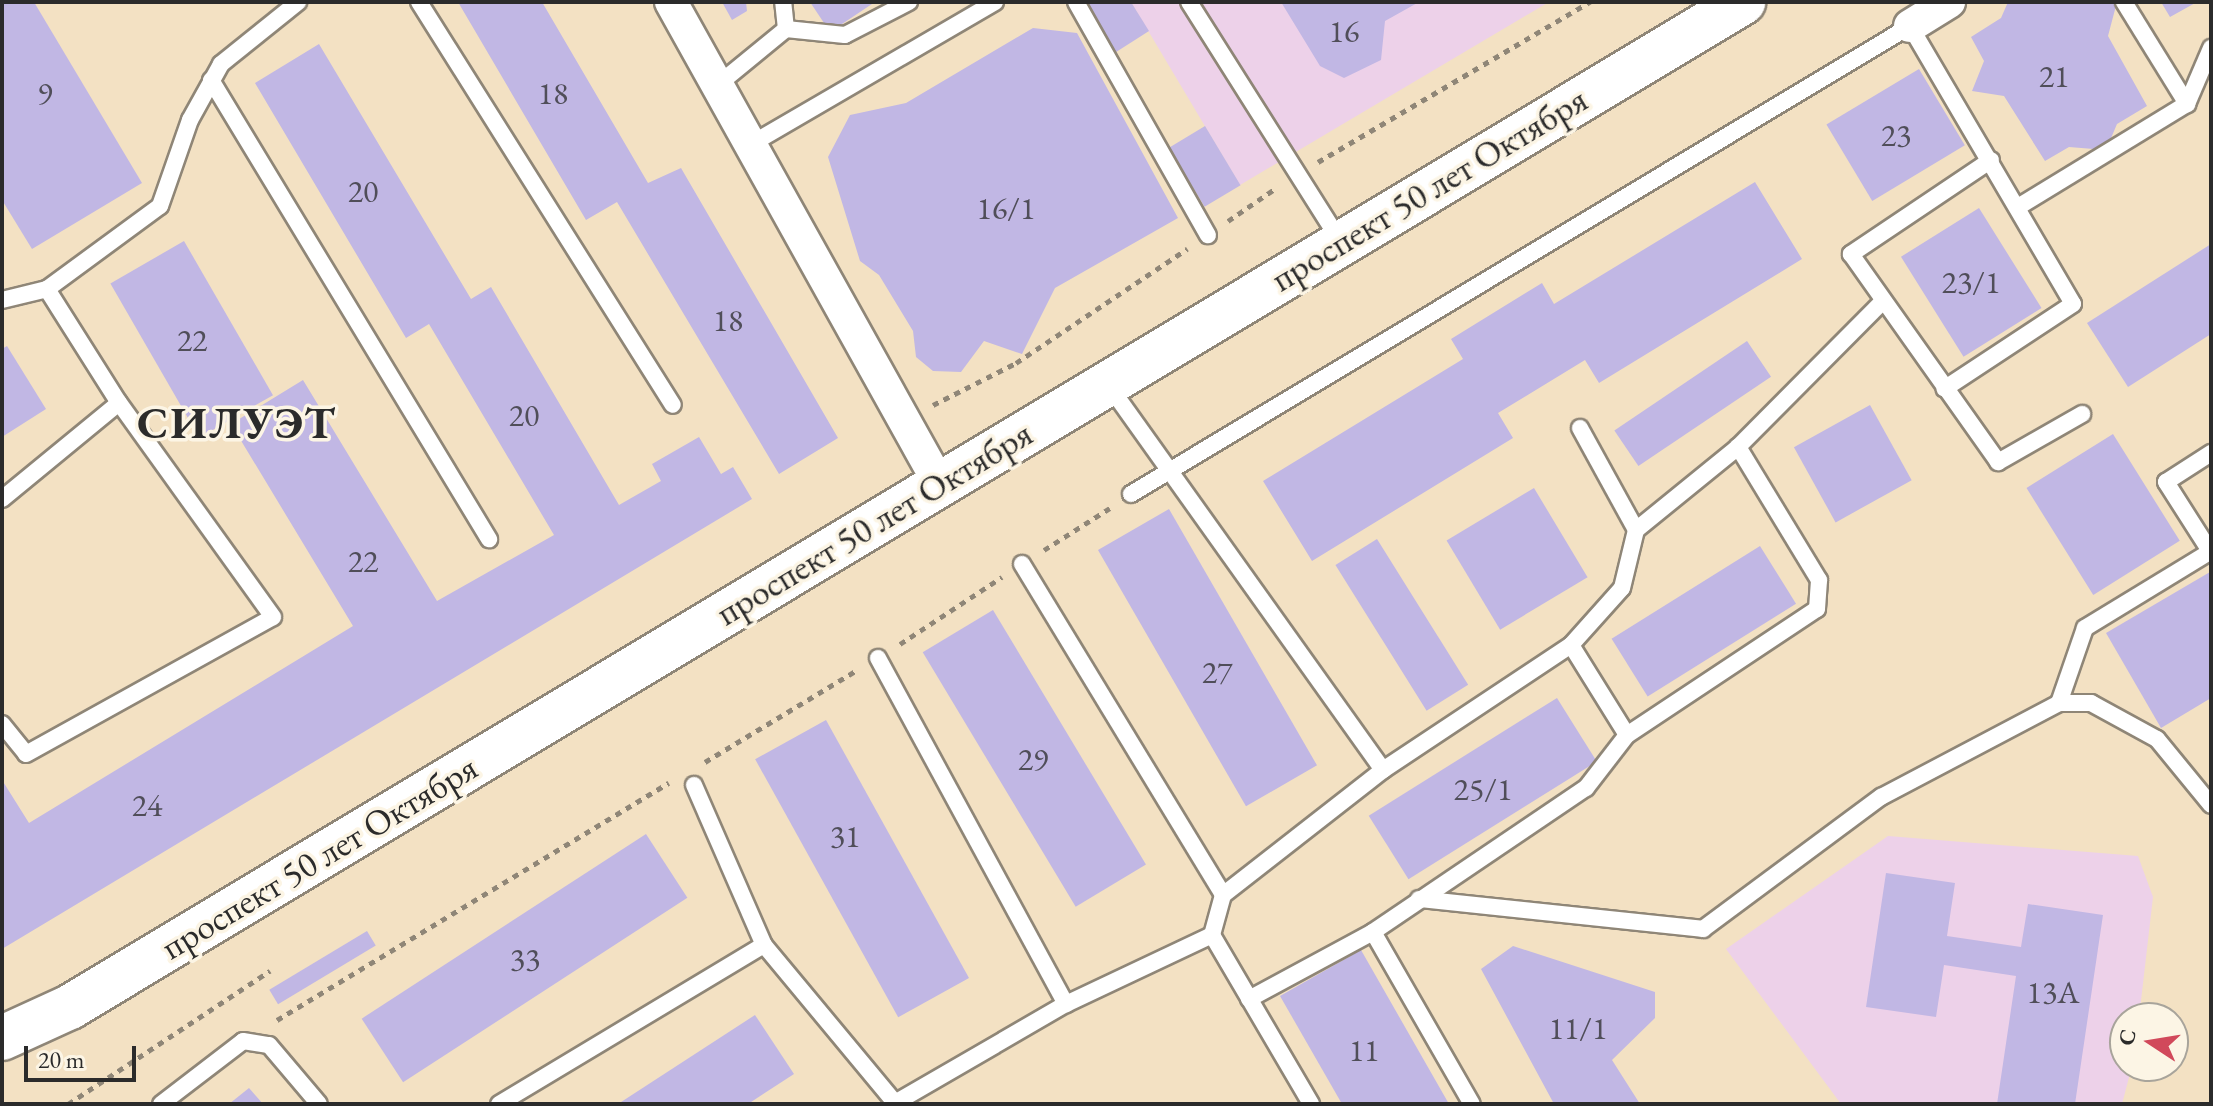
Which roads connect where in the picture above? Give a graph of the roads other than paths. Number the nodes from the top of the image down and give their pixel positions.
1 (298, 2) edge
2 (419, 2) edge
3 (671, 2) edge
4 (783, 2) edge
5 (909, 2) edge
6 (995, 2) edge
7 (1076, 2) edge
8 (1189, 2) edge
9 (1743, 2) edge
10 (1949, 2) edge
11 (2124, 2) edge
12 (1910, 26) junction
13 (786, 29) junction
14 (2211, 48) edge
15 (211, 80) junction
16 (720, 83) junction
17 (2187, 104) junction
18 (753, 143) junction
19 (1991, 160) junction
20 (2018, 207) junction
21 (1208, 235) road end
22 (1340, 242) junction
23 (47, 289) junction
24 (2, 300) edge
25 (1882, 302) junction
26 (1107, 383) junction
27 (1944, 389) junction
28 (119, 403) junction
29 (673, 405) dead end
30 (2082, 414) dead end
31 (1580, 428) dead end
32 (1738, 447) junction
33 (2211, 453) edge
34 (939, 483) junction
35 (1131, 494) dead end
36 (2, 499) edge
37 (1636, 530) junction
38 (489, 539) dead end
39 (2210, 551) edge
40 (1022, 564) dead end
41 (1571, 645) junction
42 (878, 658) dead end
43 (2059, 703) junction
44 (2, 724) edge
45 (1627, 735) junction
46 (1383, 770) junction
47 (694, 785) dead end
48 (2211, 805) edge
49 (1223, 895) junction
50 (1419, 899) junction
51 (1373, 932) junction
52 (1212, 935) junction
53 (764, 945) junction
54 (1249, 999) junction
55 (1066, 1004) junction
56 (2, 1038) edge
57 (161, 1104) edge
58 (319, 1104) edge
59 (499, 1104) edge
60 (1311, 1104) edge
61 (1472, 1104) edge

1 - 15 lane
2 - 29 lane
3 - 16 street
4 - 13 lane
5 - 13 lane
6 - 18 lane
7 - 21 lane
8 - 22 lane
9 - 22 main road, проспект 50 лет Октября
10 - 12 street
11 - 17 lane
12 - 19 lane
12 - 35 lane
13 - 16 lane
14 - 17 lane
15 - 23 lane
15 - 38 lane
16 - 18 street
17 - 20 lane
18 - 34 street
19 - 20 lane
19 - 25 lane
20 - 27 lane
22 - 26 main road, проспект 50 лет Октября
23 - 24 lane
23 - 28 lane
25 - 27 lane
25 - 32 lane
26 - 34 main road, проспект 50 лет Октября
26 - 46 lane
27 - 30 lane
28 - 36 lane
28 - 44 lane
31 - 37 lane
32 - 37 lane
32 - 45 lane
33 - 39 lane
34 - 56 main road, проспект 50 лет Октября
37 - 41 lane
39 - 43 lane
40 - 49 lane
41 - 45 lane
41 - 46 lane
42 - 55 lane
43 - 48 lane
43 - 50 lane
45 - 50 lane
46 - 49 lane
47 - 53 lane
49 - 52 lane
50 - 51 lane
51 - 54 lane
51 - 61 lane
52 - 54 lane
52 - 55 lane
53 - 55 lane
53 - 59 lane
54 - 60 lane
57 - 58 lane

